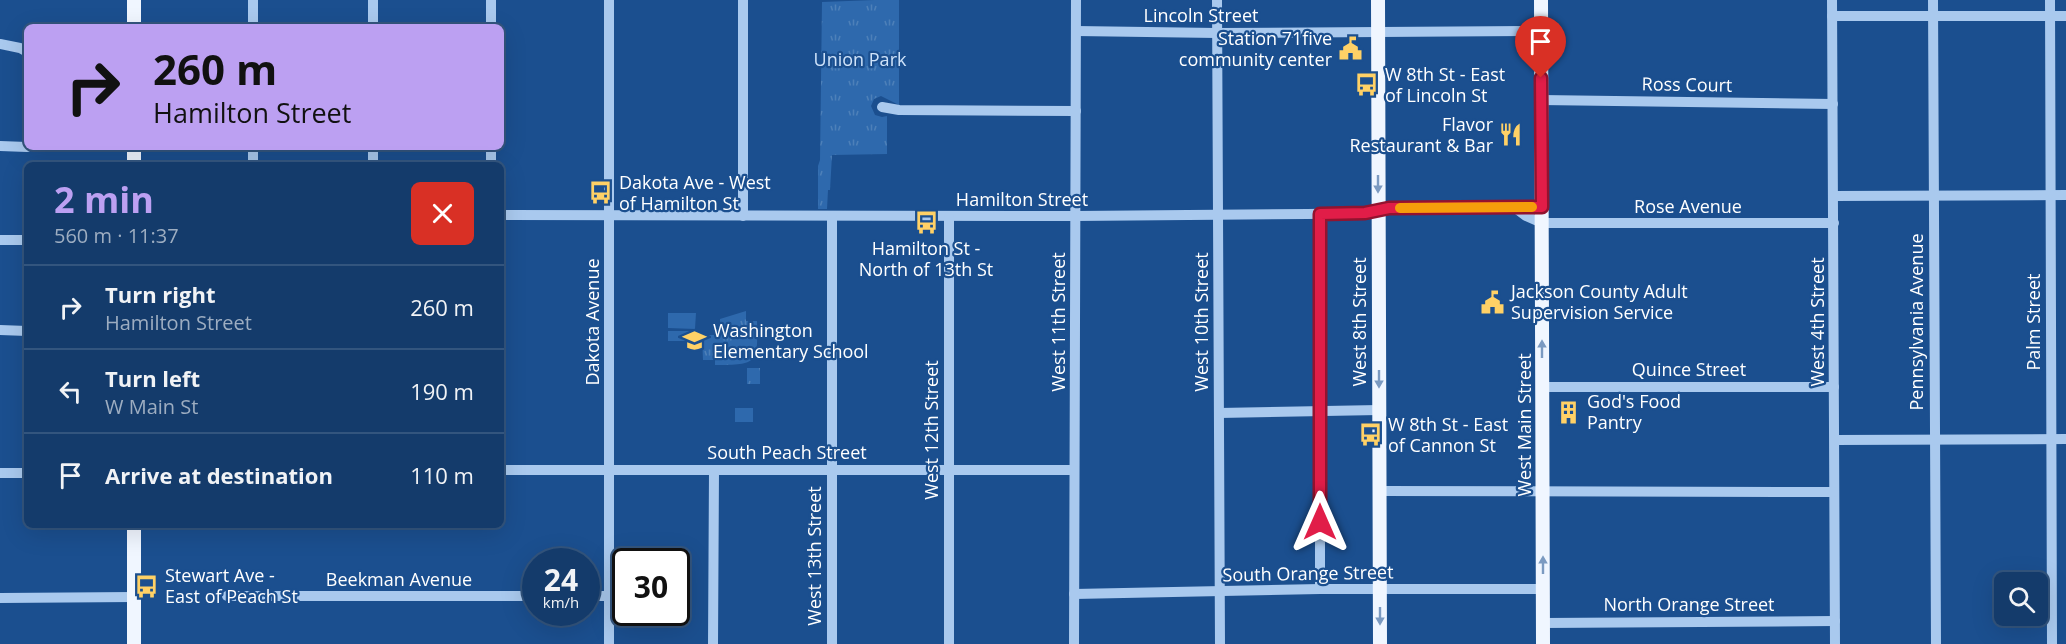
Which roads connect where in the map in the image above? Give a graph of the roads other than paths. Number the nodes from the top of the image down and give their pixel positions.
1 (134, 0) edge
2 (253, 0) edge
3 (373, 0) edge
4 (491, 0) edge
5 (609, 0) edge
6 (743, 0) edge
7 (1076, 0) edge
8 (1217, 0) edge
9 (1378, 0) edge
10 (1540, 0) edge
11 (1832, 0) edge
12 (1933, 0) edge
13 (2050, 0) edge
14 (1832, 16) junction
15 (1933, 16) junction
16 (2050, 16) junction
17 (2066, 16) edge
18 (134, 24) edge
19 (253, 24) edge
20 (373, 24) edge
21 (491, 24) edge
22 (1378, 31) junction
23 (1540, 31) junction
24 (1076, 32) junction
25 (1217, 33) junction
26 (0, 44) edge
27 (24, 50) edge
28 (1541, 100) junction
29 (1833, 104) junction
30 (882, 107) dead end
31 (1076, 111) junction
32 (0, 146) edge
33 (24, 147) edge
34 (2051, 195) junction
35 (2066, 195) edge
36 (1834, 196) junction
37 (1934, 196) junction
38 (1514, 207) junction
39 (1542, 207) junction
40 (1378, 210) junction
41 (504, 214) edge
42 (1217, 214) junction
43 (1320, 214) junction
44 (610, 216) junction
45 (743, 216) junction
46 (832, 216) junction
47 (1076, 216) junction
48 (949, 217) junction
49 (1542, 223) junction
50 (1834, 223) junction
51 (0, 240) edge
52 (24, 240) edge
53 (0, 330) edge
54 (24, 330) edge
55 (1543, 387) junction
56 (1834, 387) junction
57 (1319, 410) junction
58 (1379, 410) junction
59 (1219, 413) junction
60 (2051, 439) junction
61 (2066, 439) edge
62 (1834, 440) junction
63 (1934, 440) junction
64 (832, 469) junction
65 (949, 469) junction
66 (504, 470) edge
67 (609, 470) junction
68 (714, 470) junction
69 (1074, 470) junction
70 (0, 473) edge
71 (24, 473) edge
72 (1380, 491) junction
73 (1543, 492) junction
74 (1834, 492) junction
75 (134, 528) edge
76 (1380, 589) junction
77 (1543, 589) junction
78 (1320, 590) junction
79 (1220, 592) junction
80 (1074, 594) junction
81 (227, 596) dead end
82 (522, 596) edge
83 (600, 596) edge
84 (610, 596) junction
85 (134, 597) junction
86 (0, 598) edge
87 (1834, 621) junction
88 (1543, 623) junction
89 (134, 644) edge
90 (609, 644) edge
91 (713, 644) edge
92 (832, 644) edge
93 (949, 644) edge
94 (1074, 644) edge
95 (1220, 644) edge
96 (1380, 644) edge
97 (1543, 644) edge
98 (1835, 644) edge
99 (1936, 644) edge
100 (2052, 644) edge

1 - 18 main road
2 - 19 street
3 - 20 street
4 - 21 street
5 - 44 street, Dakota Avenue
6 - 45 street
7 - 24 street, West 11th Street
8 - 25 street, West 10th Street
9 - 22 main road, West 8th Street
10 - 23 main road, West Main Street
11 - 14 street, West 4th Street
12 - 15 street, Pennsylvania Avenue
13 - 16 street, Palm Street
14 - 15 street
14 - 29 street, West 4th Street
15 - 16 street
15 - 37 street, Pennsylvania Avenue
16 - 17 street
16 - 34 street, Palm Street
22 - 23 street, Lincoln Street
22 - 25 street, Lincoln Street
22 -> 40 main road, West 8th Street
23 - 28 main road, West Main Street
24 - 25 street, Lincoln Street
24 - 31 street, West 11th Street
25 - 42 street, West 10th Street
26 - 27 street
28 - 29 street, Ross Court
28 - 39 main road, West Main Street
29 - 36 street, West 4th Street
30 - 31 street
31 - 47 street, West 11th Street
32 - 33 street
34 - 35 street
34 - 37 street
34 - 60 street, Palm Street
36 - 37 street
36 - 50 street, West 4th Street
37 - 63 street, Pennsylvania Avenue
38 - 39 street, Hamilton Street
38 - 40 street, Hamilton Street
38 - 49 street
39 - 49 main road, West Main Street
40 - 43 street, Hamilton Street
40 -> 58 main road, West 8th Street
41 - 44 street, Hamilton Street
42 - 43 street, Hamilton Street
42 - 47 street, Hamilton Street
42 - 59 street, West 10th Street
43 - 57 street
44 - 45 street, Hamilton Street
44 - 67 street, Dakota Avenue
45 - 46 street, Hamilton Street
46 - 48 street, Hamilton Street
46 - 64 street, West 13th Street
47 - 48 street, Hamilton Street
47 - 69 street, West 11th Street
48 - 65 street, West 12th Street
49 - 50 street, Rose Avenue
55 -> 49 main road, West Main Street
50 - 56 street, West 4th Street
51 - 52 street
53 - 54 street
55 - 56 street, Quince Street
55 - 73 main road, West Main Street
56 - 62 street, West 4th Street
57 - 58 street
57 - 59 street
57 - 78 street
58 - 72 main road, West 8th Street
59 - 79 street, West 10th Street
60 - 61 street
60 - 63 street
60 - 100 street, Palm Street
62 - 63 street
62 - 74 street, West 4th Street
63 - 99 street, Pennsylvania Avenue
64 - 65 street, South Peach Street
64 - 68 street, South Peach Street
64 - 92 street, West 13th Street
65 - 69 street, South Peach Street
65 - 93 street, West 12th Street
66 - 67 street, South Peach Street
67 - 68 street, South Peach Street
67 - 84 street, Dakota Avenue
68 - 91 street
69 - 80 street, West 11th Street
70 - 71 street
72 - 73 street
72 - 76 main road, West 8th Street
73 - 74 street
77 -> 73 main road, West Main Street
74 - 87 street, West 4th Street
75 - 85 main road
76 - 77 street, South Orange Street
76 - 78 street, South Orange Street
76 -> 96 main road, West 8th Street
77 - 88 main road, West Main Street
78 - 79 street, South Orange Street
79 - 80 street, South Orange Street
79 - 95 street, West 10th Street
80 - 94 street, West 11th Street
81 - 82 street, Beekman Avenue
83 - 84 street
84 - 90 street, Dakota Avenue
85 - 86 street
85 - 89 main road
87 - 88 street, North Orange Street
87 - 98 street, West 4th Street
88 - 97 main road, West Main Street

